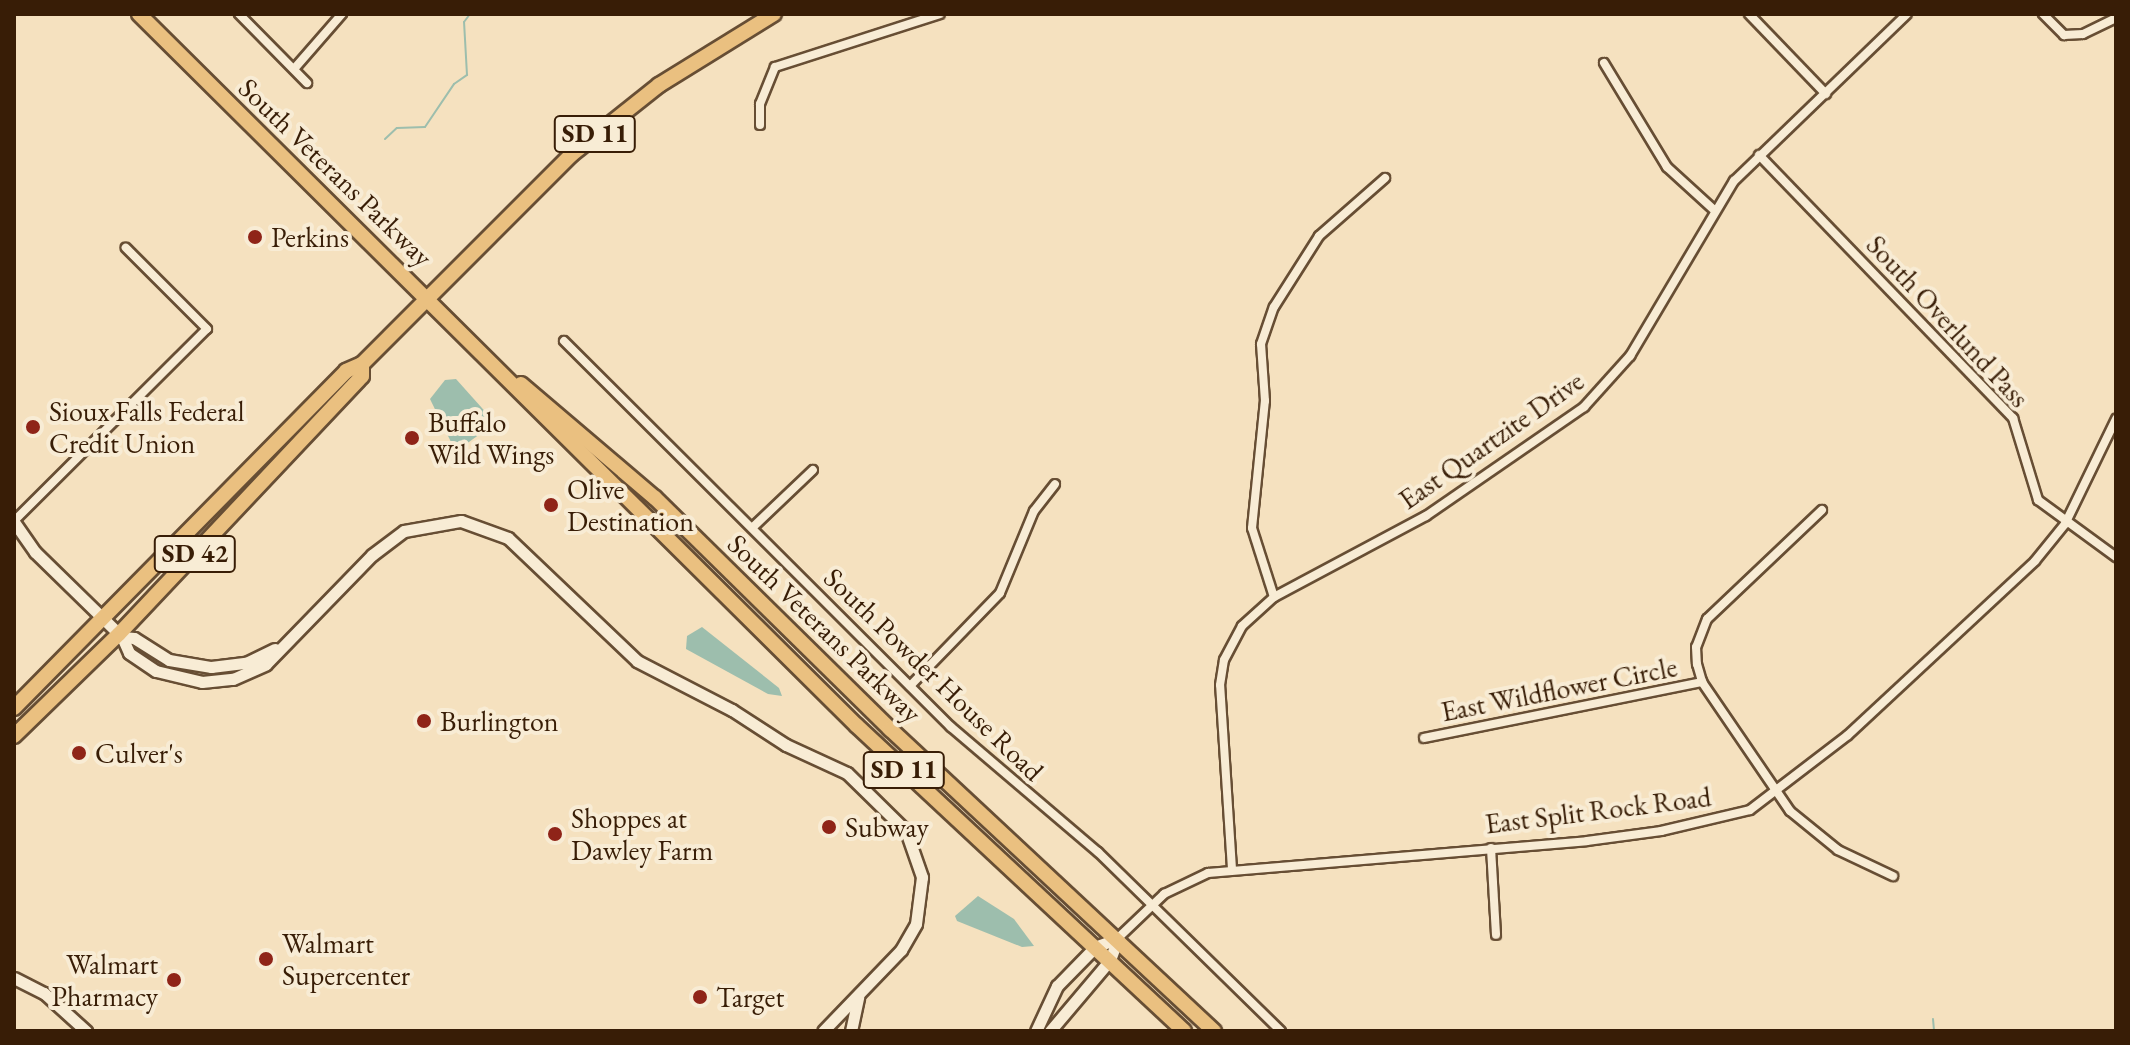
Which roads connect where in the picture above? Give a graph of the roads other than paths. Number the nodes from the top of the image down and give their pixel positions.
1 (139, 14) edge
2 (239, 14) edge
3 (342, 14) edge
4 (774, 14) edge
5 (940, 14) edge
6 (1749, 14) edge
7 (2043, 14) edge
8 (1900, 16) edge
9 (2116, 18) edge
10 (1604, 63) dead end
11 (294, 69) junction
12 (307, 83) dead end
13 (1826, 94) junction
14 (760, 125) dead end
15 (1759, 155) junction
16 (1385, 178) dead end
17 (1713, 209) junction
18 (126, 248) dead end
19 (428, 297) junction
20 (564, 341) dead end
21 (362, 364) junction
22 (498, 367) junction
23 (2116, 419) edge
24 (813, 470) dead end
25 (1055, 484) dead end
26 (1822, 510) dead end
27 (14, 521) edge
28 (2065, 524) junction
29 (752, 528) junction
30 (2116, 557) edge
31 (1274, 597) junction
32 (104, 619) junction
33 (121, 635) junction
34 (282, 644) junction
35 (1702, 682) junction
36 (910, 686) junction
37 (14, 708) edge
38 (14, 736) edge
39 (1424, 738) dead end
40 (1776, 794) junction
41 (1491, 848) junction
42 (1232, 869) junction
43 (1893, 876) dead end
44 (1152, 904) junction
45 (1496, 935) dead end
46 (1118, 938) junction
47 (1095, 947) junction
48 (1110, 960) junction
49 (14, 978) edge
50 (866, 987) junction
51 (825, 1027) edge
52 (86, 1031) edge
53 (840, 1031) edge
54 (851, 1031) edge
55 (1036, 1031) edge
56 (1050, 1031) edge
57 (1184, 1031) edge
58 (1214, 1031) edge
59 (1281, 1031) edge

1 - 19 main road, South Veterans Parkway
2 - 11 street
3 - 11 street
4 - 19 main road, SD 11
5 - 14 street
6 - 13 street
7 - 9 street
8 - 13 street, East Quartzite Drive
10 - 17 street
11 - 12 street
13 - 15 street, East Quartzite Drive
15 - 17 street, East Quartzite Drive
15 - 28 street, South Overlund Pass
16 - 31 street
17 - 31 street, East Quartzite Drive
18 - 27 street
19 - 21 main road, SD 42
19 - 22 main road, South Veterans Parkway / SD 11
20 - 29 street, South Powder House Road
21 - 32 main road, SD 42
21 - 33 main road, SD 42
22 - 46 main road, South Veterans Parkway / SD 11
22 - 47 main road, South Veterans Parkway / SD 11
23 - 28 street, East Split Rock Road
24 - 29 street
25 - 36 street
26 - 35 street
27 - 32 street
28 - 30 street, South Overlund Pass
28 - 40 street, East Split Rock Road
29 - 36 street, South Powder House Road
31 - 42 street, East Quartzite Drive
32 - 33 street
32 - 37 main road, SD 42
33 - 34 street
33 - 34 street
33 - 38 main road, SD 42
34 - 50 street
35 - 39 street, East Wildflower Circle
35 - 40 street
36 - 44 street, South Powder House Road
40 - 41 street, East Split Rock Road
40 - 43 street
41 - 42 street, East Split Rock Road
41 - 45 street
42 - 44 street, East Split Rock Road
44 - 46 street, East Split Rock Road
44 - 59 street, South Powder House Road
46 - 47 street
46 - 48 street, East Split Rock Road
46 - 58 main road, South Veterans Parkway / SD 11
47 - 48 main road, South Veterans Parkway / SD 11
47 - 55 street
48 - 56 street
48 - 57 main road, South Veterans Parkway / SD 11
49 - 52 street
50 - 51 street
50 - 54 street
51 - 53 street

